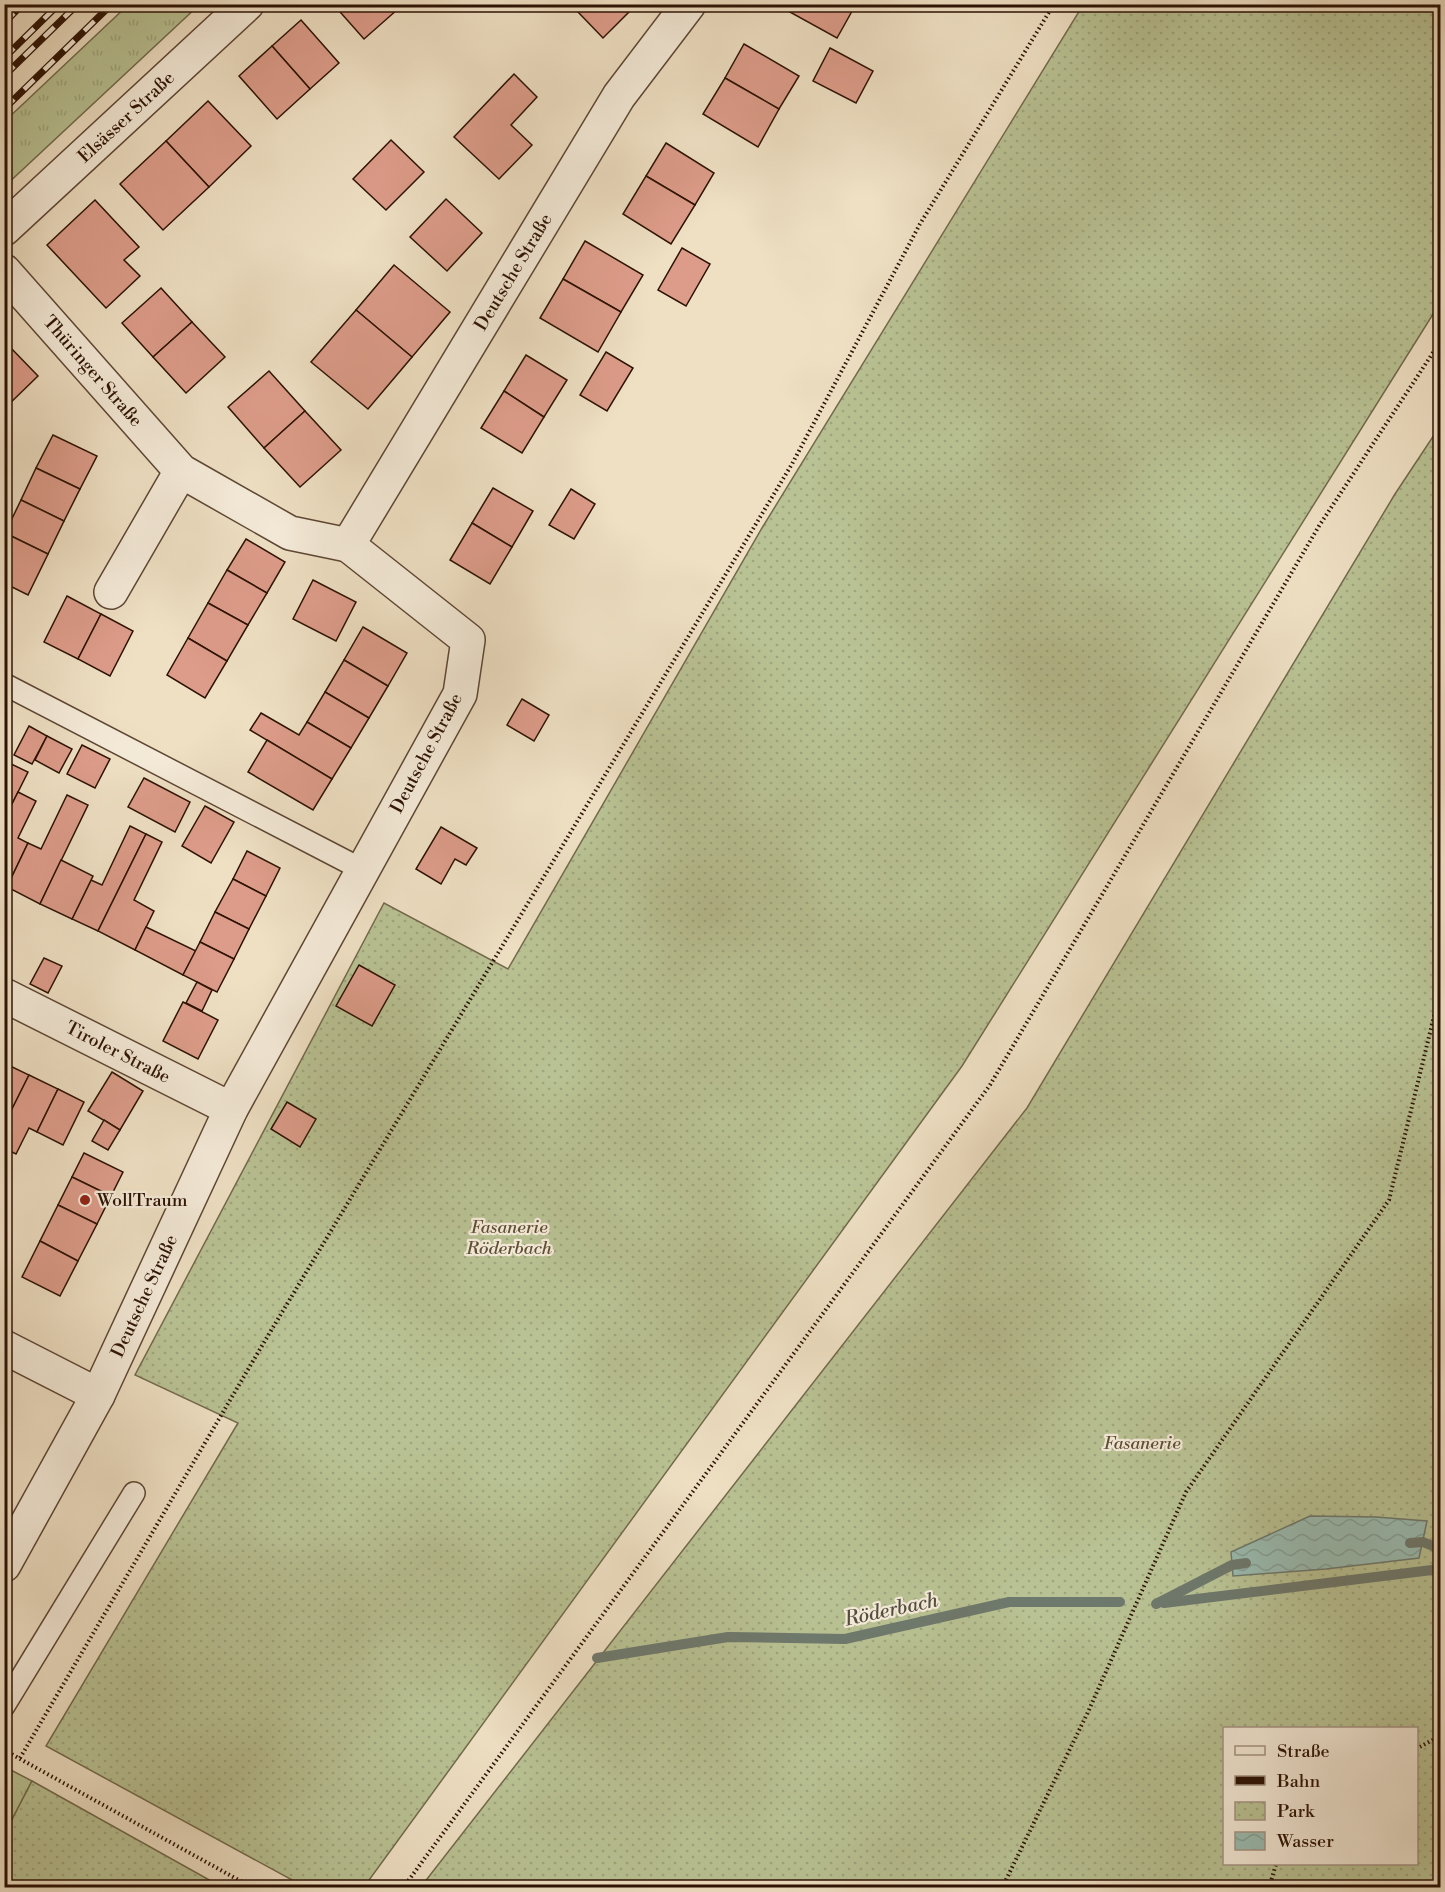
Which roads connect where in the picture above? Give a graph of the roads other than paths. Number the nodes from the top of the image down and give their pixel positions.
1 (247, 4) edge
2 (689, 4) edge
3 (4, 230) edge
4 (4, 271) edge
5 (181, 471) junction
6 (348, 545) junction
7 (111, 592) dead end
8 (4, 684) edge
9 (363, 870) junction
10 (4, 995) edge
11 (231, 1109) junction
12 (4, 1347) edge
13 (98, 1395) junction
14 (134, 1492) dead end
15 (4, 1565) edge
16 (4, 1706) edge

1 - 3 street, Elsässer Straße
2 - 6 street, Deutsche Straße
4 - 5 street, Thüringer Straße
5 - 6 street, Thüringer Straße
5 - 7 street
6 - 9 street, Deutsche Straße
8 - 9 lane
9 - 11 street, Deutsche Straße
10 - 11 street, Tiroler Straße
11 - 13 street, Deutsche Straße
12 - 13 street
13 - 15 street, Deutsche Straße
14 - 16 lane

